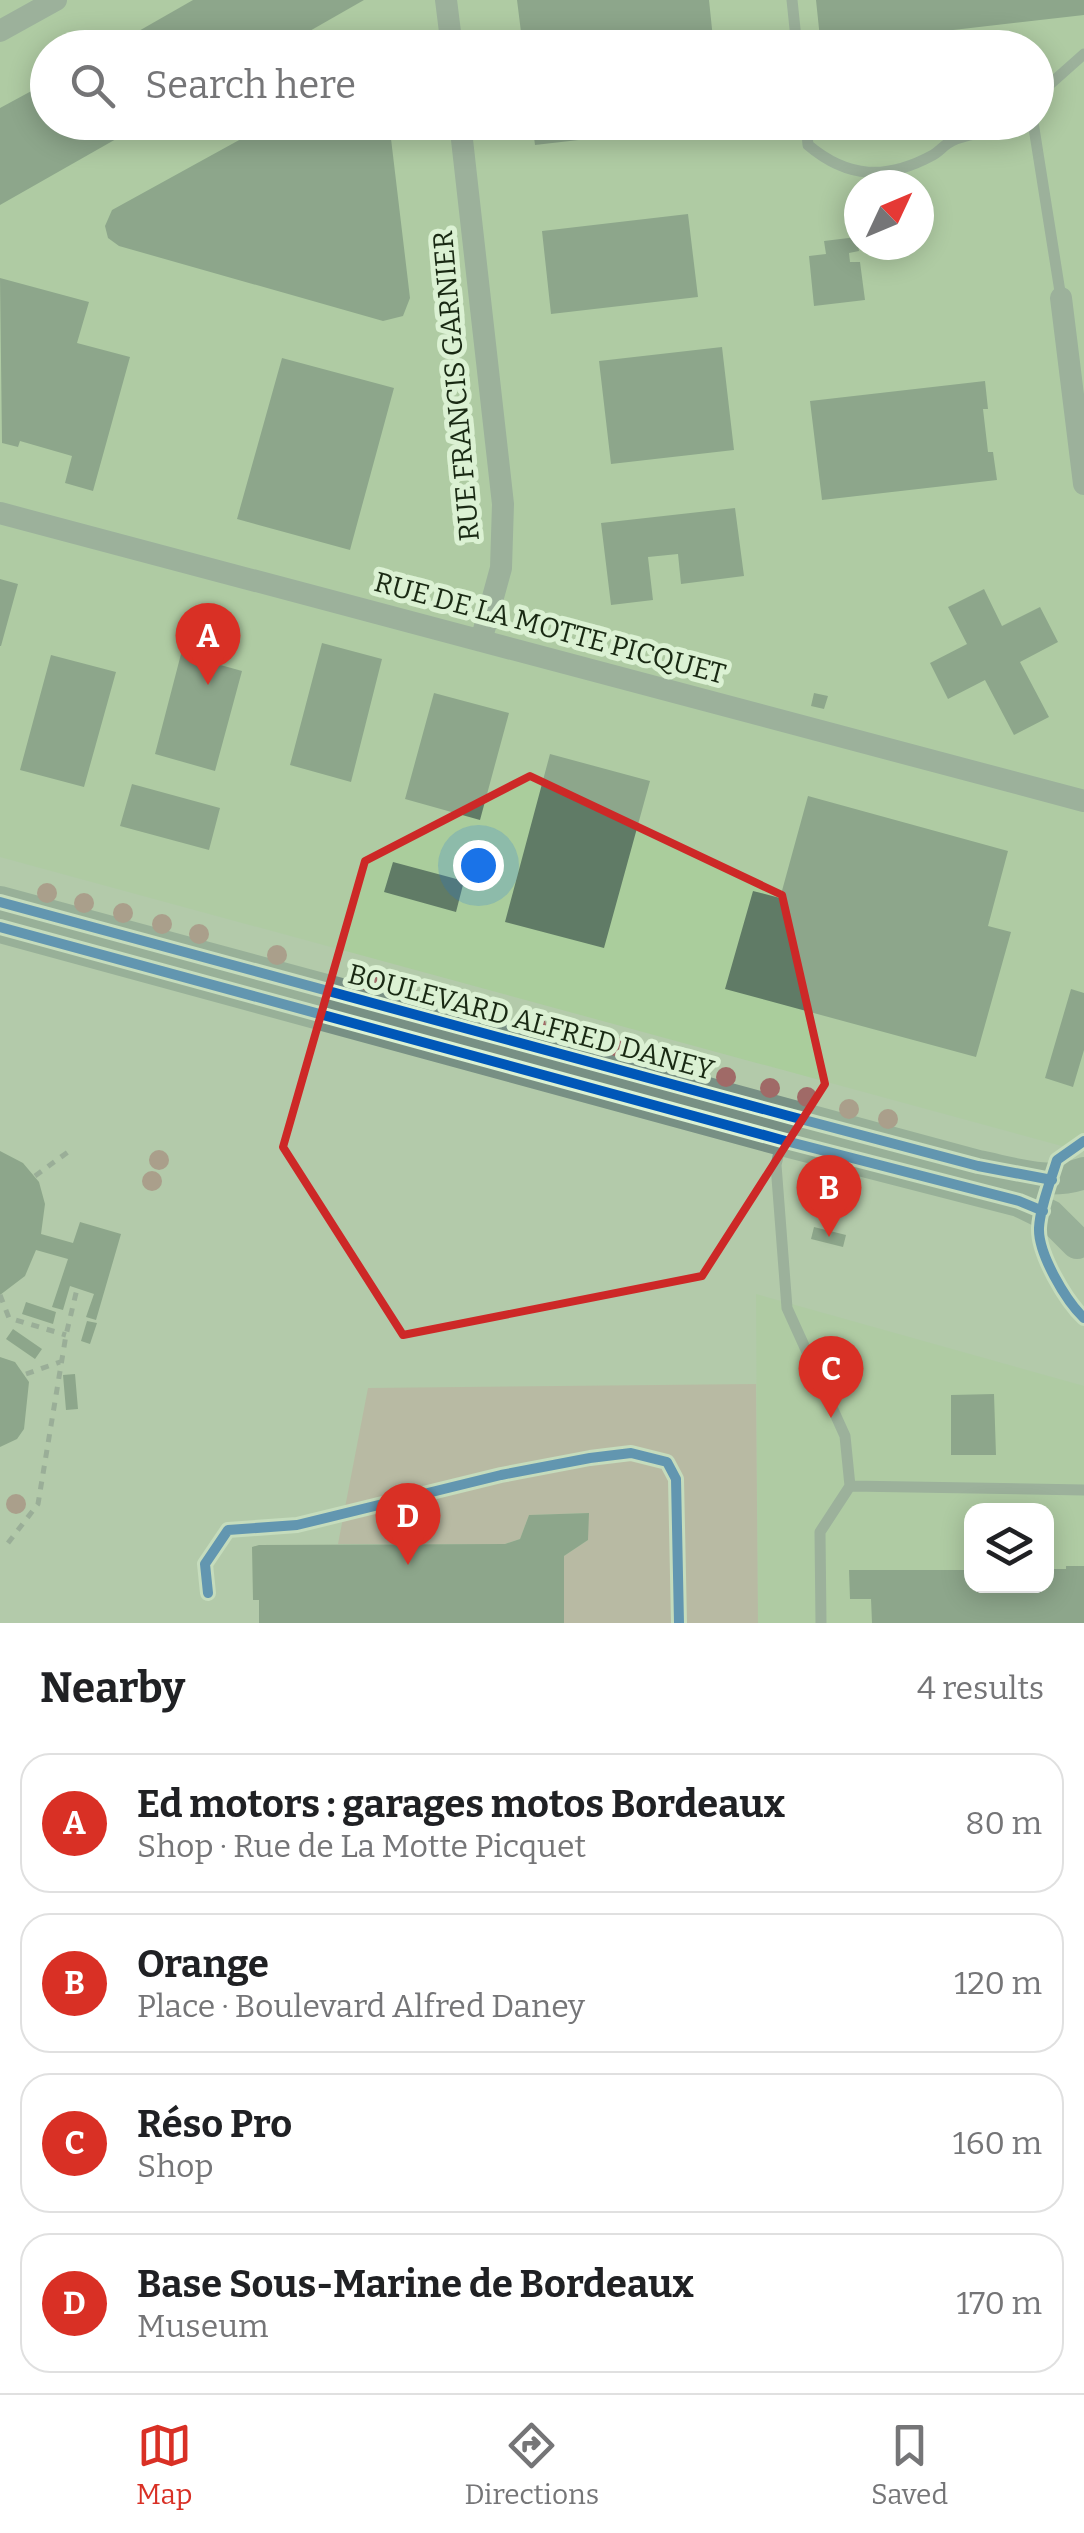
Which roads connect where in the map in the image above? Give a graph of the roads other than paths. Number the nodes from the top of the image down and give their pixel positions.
1 (56, 0) edge
2 (446, 0) edge
3 (792, 0) edge
4 (450, 30) edge
5 (795, 30) edge
6 (0, 31) edge
7 (1084, 54) edge
8 (1054, 81) edge
9 (462, 140) edge
10 (808, 140) edge
11 (954, 140) edge
12 (1037, 140) edge
13 (1061, 298) joint
14 (1084, 484) edge
15 (0, 513) edge
16 (481, 641) junction
17 (1084, 802) edge
18 (0, 902) edge
19 (0, 927) edge
20 (785, 1128) junction
21 (1084, 1173) edge
22 (1084, 1192) edge
23 (1081, 1253) edge
24 (850, 1486) junction
25 (1084, 1490) edge
26 (821, 1623) edge

1 - 6 street
2 - 4 street
3 - 5 lane
7 - 8 lane
9 - 16 street, RUE FRANCIS GARNIER
10 - 11 lane
12 - 13 lane
13 - 14 street
15 - 16 street, RUE DE LA MOTTE PICQUET
16 - 17 street, RUE DE LA MOTTE PICQUET
18 - 20 main road, BOULEVARD ALFRED DANEY
19 - 20 main road, BOULEVARD ALFRED DANEY
20 - 21 main road, BOULEVARD ALFRED DANEY
20 - 23 main road, BOULEVARD ALFRED DANEY
20 - 24 lane
22 - 23 main road
24 - 25 lane
24 - 26 lane

